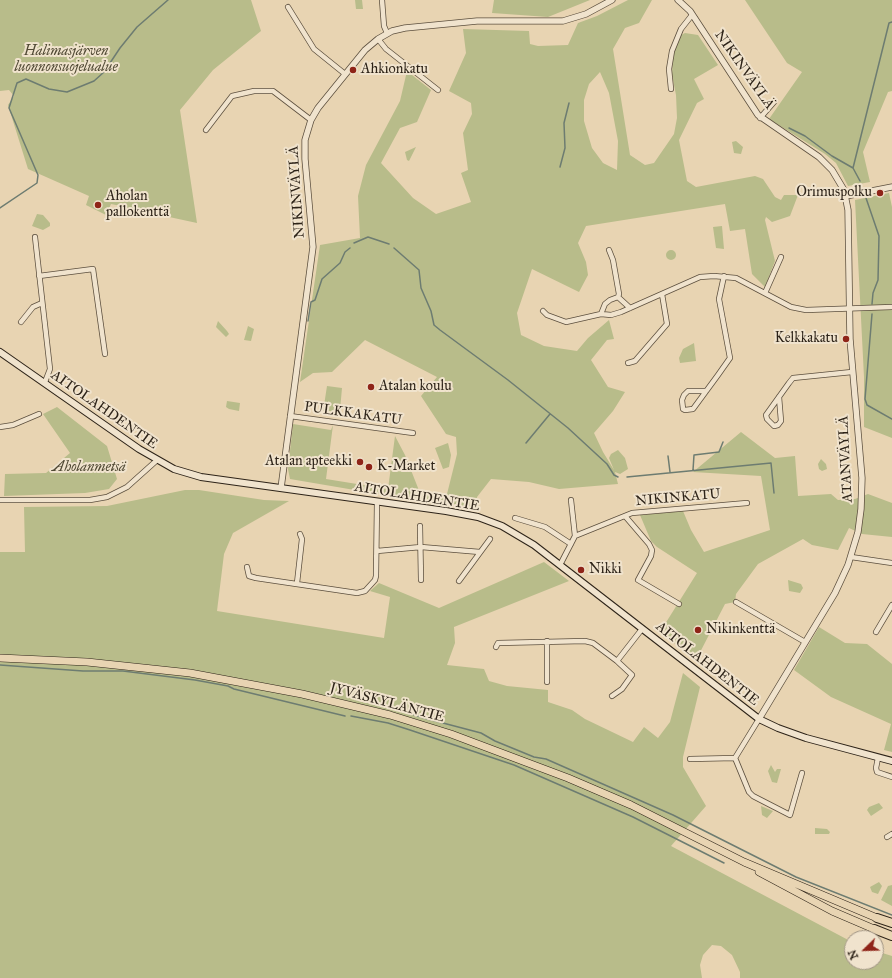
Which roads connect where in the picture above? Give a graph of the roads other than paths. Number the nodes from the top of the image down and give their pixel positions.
1 (382, 0) edge
2 (612, 0) edge
3 (678, 0) edge
4 (288, 7) dead end
5 (692, 15) junction
6 (387, 33) junction
7 (378, 39) junction
8 (345, 74) junction
9 (671, 89) dead end
10 (438, 90) dead end
11 (774, 102) dead end
12 (760, 118) junction
13 (311, 120) junction
14 (206, 130) dead end
15 (892, 187) edge
16 (846, 196) junction
17 (35, 237) dead end
18 (609, 250) dead end
19 (781, 256) dead end
20 (39, 276) junction
21 (724, 276) junction
22 (765, 293) junction
23 (662, 294) junction
24 (618, 297) junction
25 (42, 304) junction
26 (892, 307) edge
27 (630, 308) junction
28 (849, 309) junction
29 (543, 311) dead end
30 (601, 314) junction
31 (21, 322) dead end
32 (0, 352) edge
33 (105, 354) dead end
34 (628, 363) dead end
35 (852, 372) junction
36 (45, 382) junction
37 (706, 391) junction
38 (779, 397) junction
39 (38, 414) dead end
40 (290, 416) junction
41 (0, 423) edge
42 (3, 427) edge
43 (413, 433) dead end
44 (156, 460) junction
45 (281, 488) junction
46 (0, 500) edge
47 (571, 500) dead end
48 (377, 502) junction
49 (747, 503) dead end
50 (625, 516) junction
51 (515, 518) dead end
52 (420, 526) dead end
53 (300, 534) dead end
54 (575, 536) junction
55 (490, 539) dead end
56 (571, 544) junction
57 (421, 547) junction
58 (377, 551) junction
59 (480, 552) junction
60 (851, 557) junction
61 (892, 563) edge
62 (560, 565) junction
63 (248, 567) dead end
64 (421, 580) dead end
65 (459, 581) dead end
66 (298, 583) junction
67 (736, 602) dead end
68 (679, 604) dead end
69 (892, 605) edge
70 (642, 629) junction
71 (876, 632) dead end
72 (547, 641) junction
73 (805, 642) junction
74 (496, 647) dead end
75 (0, 658) edge
76 (617, 661) junction
77 (547, 682) dead end
78 (612, 696) dead end
79 (760, 719) junction
80 (735, 758) junction
81 (878, 758) junction
82 (690, 759) dead end
83 (892, 761) edge
84 (802, 773) dead end
85 (892, 777) edge
86 (892, 834) edge
87 (887, 837) dead end
88 (744, 862) junction
89 (877, 918) joint
90 (892, 923) edge
91 (874, 929) joint
92 (892, 936) edge

1 - 6 street
2 - 6 street, NIKINVÄYLÄ
3 - 5 street, NIKINVÄYLÄ
4 - 8 street
5 - 9 street
5 - 12 street, NIKINVÄYLÄ
6 - 7 street, NIKINVÄYLÄ
7 - 8 street, NIKINVÄYLÄ
7 - 10 street
8 - 13 street, NIKINVÄYLÄ
11 - 12 street
12 - 16 street, NIKINVÄYLÄ
13 - 14 street
13 - 40 street, NIKINVÄYLÄ
15 - 16 street
16 - 28 street, ATANVÄYLÄ
17 - 20 street
18 - 24 street
19 - 22 street
20 - 25 street
20 - 33 street
21 - 22 street
21 - 23 street
21 - 37 street
22 - 28 street
23 - 27 street
23 - 34 street
24 - 27 street
24 - 30 street
25 - 31 street
25 - 36 street
26 - 28 street
27 - 30 street
28 - 35 street, ATANVÄYLÄ
29 - 30 street
32 - 36 main road, AITOLAHDENTIE
35 - 38 street
35 - 60 street, ATANVÄYLÄ
36 - 44 main road, AITOLAHDENTIE
37 - 37 street
38 - 38 street
39 - 42 street
40 - 43 street, PULKKAKATU
40 - 45 street, NIKINVÄYLÄ
41 - 42 street
44 - 45 main road, AITOLAHDENTIE
44 - 46 street
45 - 48 main road, AITOLAHDENTIE
47 - 54 street
48 - 58 street
48 - 62 main road, AITOLAHDENTIE
49 - 50 street, NIKINKATU
50 - 54 street, NIKINKATU
50 - 68 street
51 - 56 street
52 - 57 street
53 - 66 street
54 - 56 street
55 - 59 street
56 - 62 street
57 - 58 street
57 - 59 street
57 - 64 street
58 - 66 street
59 - 65 street
60 - 61 street
60 - 73 street, ATANVÄYLÄ
62 - 70 main road, AITOLAHDENTIE
63 - 66 street
67 - 73 street
69 - 71 street
70 - 76 street
70 - 79 main road, AITOLAHDENTIE
72 - 74 street
72 - 76 street
72 - 77 street
73 - 79 street, ATANVÄYLÄ
75 - 88 highway, JYVÄSKYLÄNTIE
76 - 78 street
79 - 80 street
79 - 81 main road, AITOLAHDENTIE
80 - 82 street
80 - 84 street
81 - 83 main road, AITOLAHDENTIE
81 - 85 street
86 - 87 street
88 - 89 highway
88 - 91 highway
89 - 90 highway
91 - 92 highway

